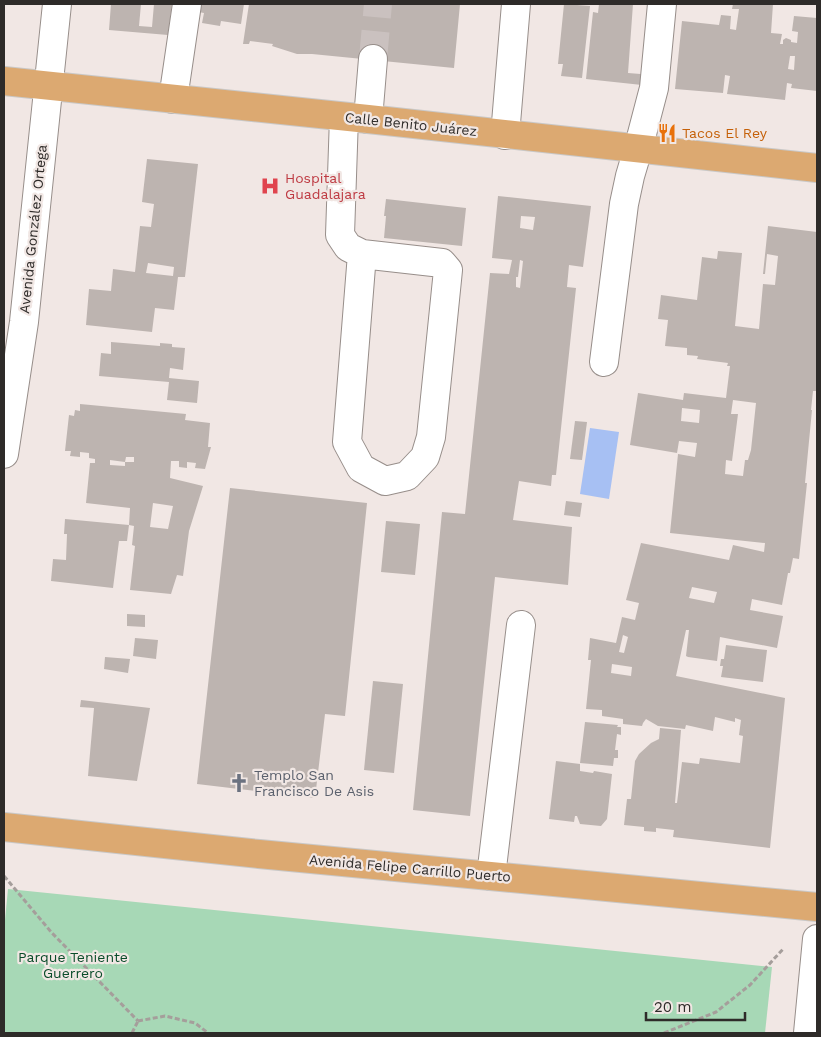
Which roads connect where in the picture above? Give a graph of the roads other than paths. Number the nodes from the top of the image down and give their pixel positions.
1 (57, 4) edge
2 (187, 4) edge
3 (516, 4) edge
4 (662, 4) edge
5 (373, 59) tunnel mouth
6 (4, 81) edge
7 (48, 85) junction
8 (173, 99) junction
9 (356, 118) junction
10 (505, 135) junction
11 (638, 149) junction
12 (817, 168) edge
13 (362, 254) junction
14 (604, 362) dead end
15 (4, 454) edge
16 (520, 625) dead end
17 (4, 827) edge
18 (491, 876) junction
19 (817, 907) edge
20 (817, 939) edge
21 (808, 1033) edge

1 - 7 street, Avenida González Ortega
2 - 8 street
3 - 10 street
4 - 11 street
5 - 9 street
6 - 7 main road, Calle Benito Juárez
7 - 8 main road, Calle Benito Juárez
7 - 15 street, Avenida González Ortega
8 - 9 main road, Calle Benito Juárez
9 - 10 main road, Calle Benito Juárez
9 - 13 street
10 - 11 main road, Calle Benito Juárez
11 - 12 main road, Calle Benito Juárez
11 - 14 street
13 - 13 street
16 - 18 street
17 - 18 main road, Avenida Felipe Carrillo Puerto
18 - 19 main road, Avenida Felipe Carrillo Puerto
20 - 21 street

